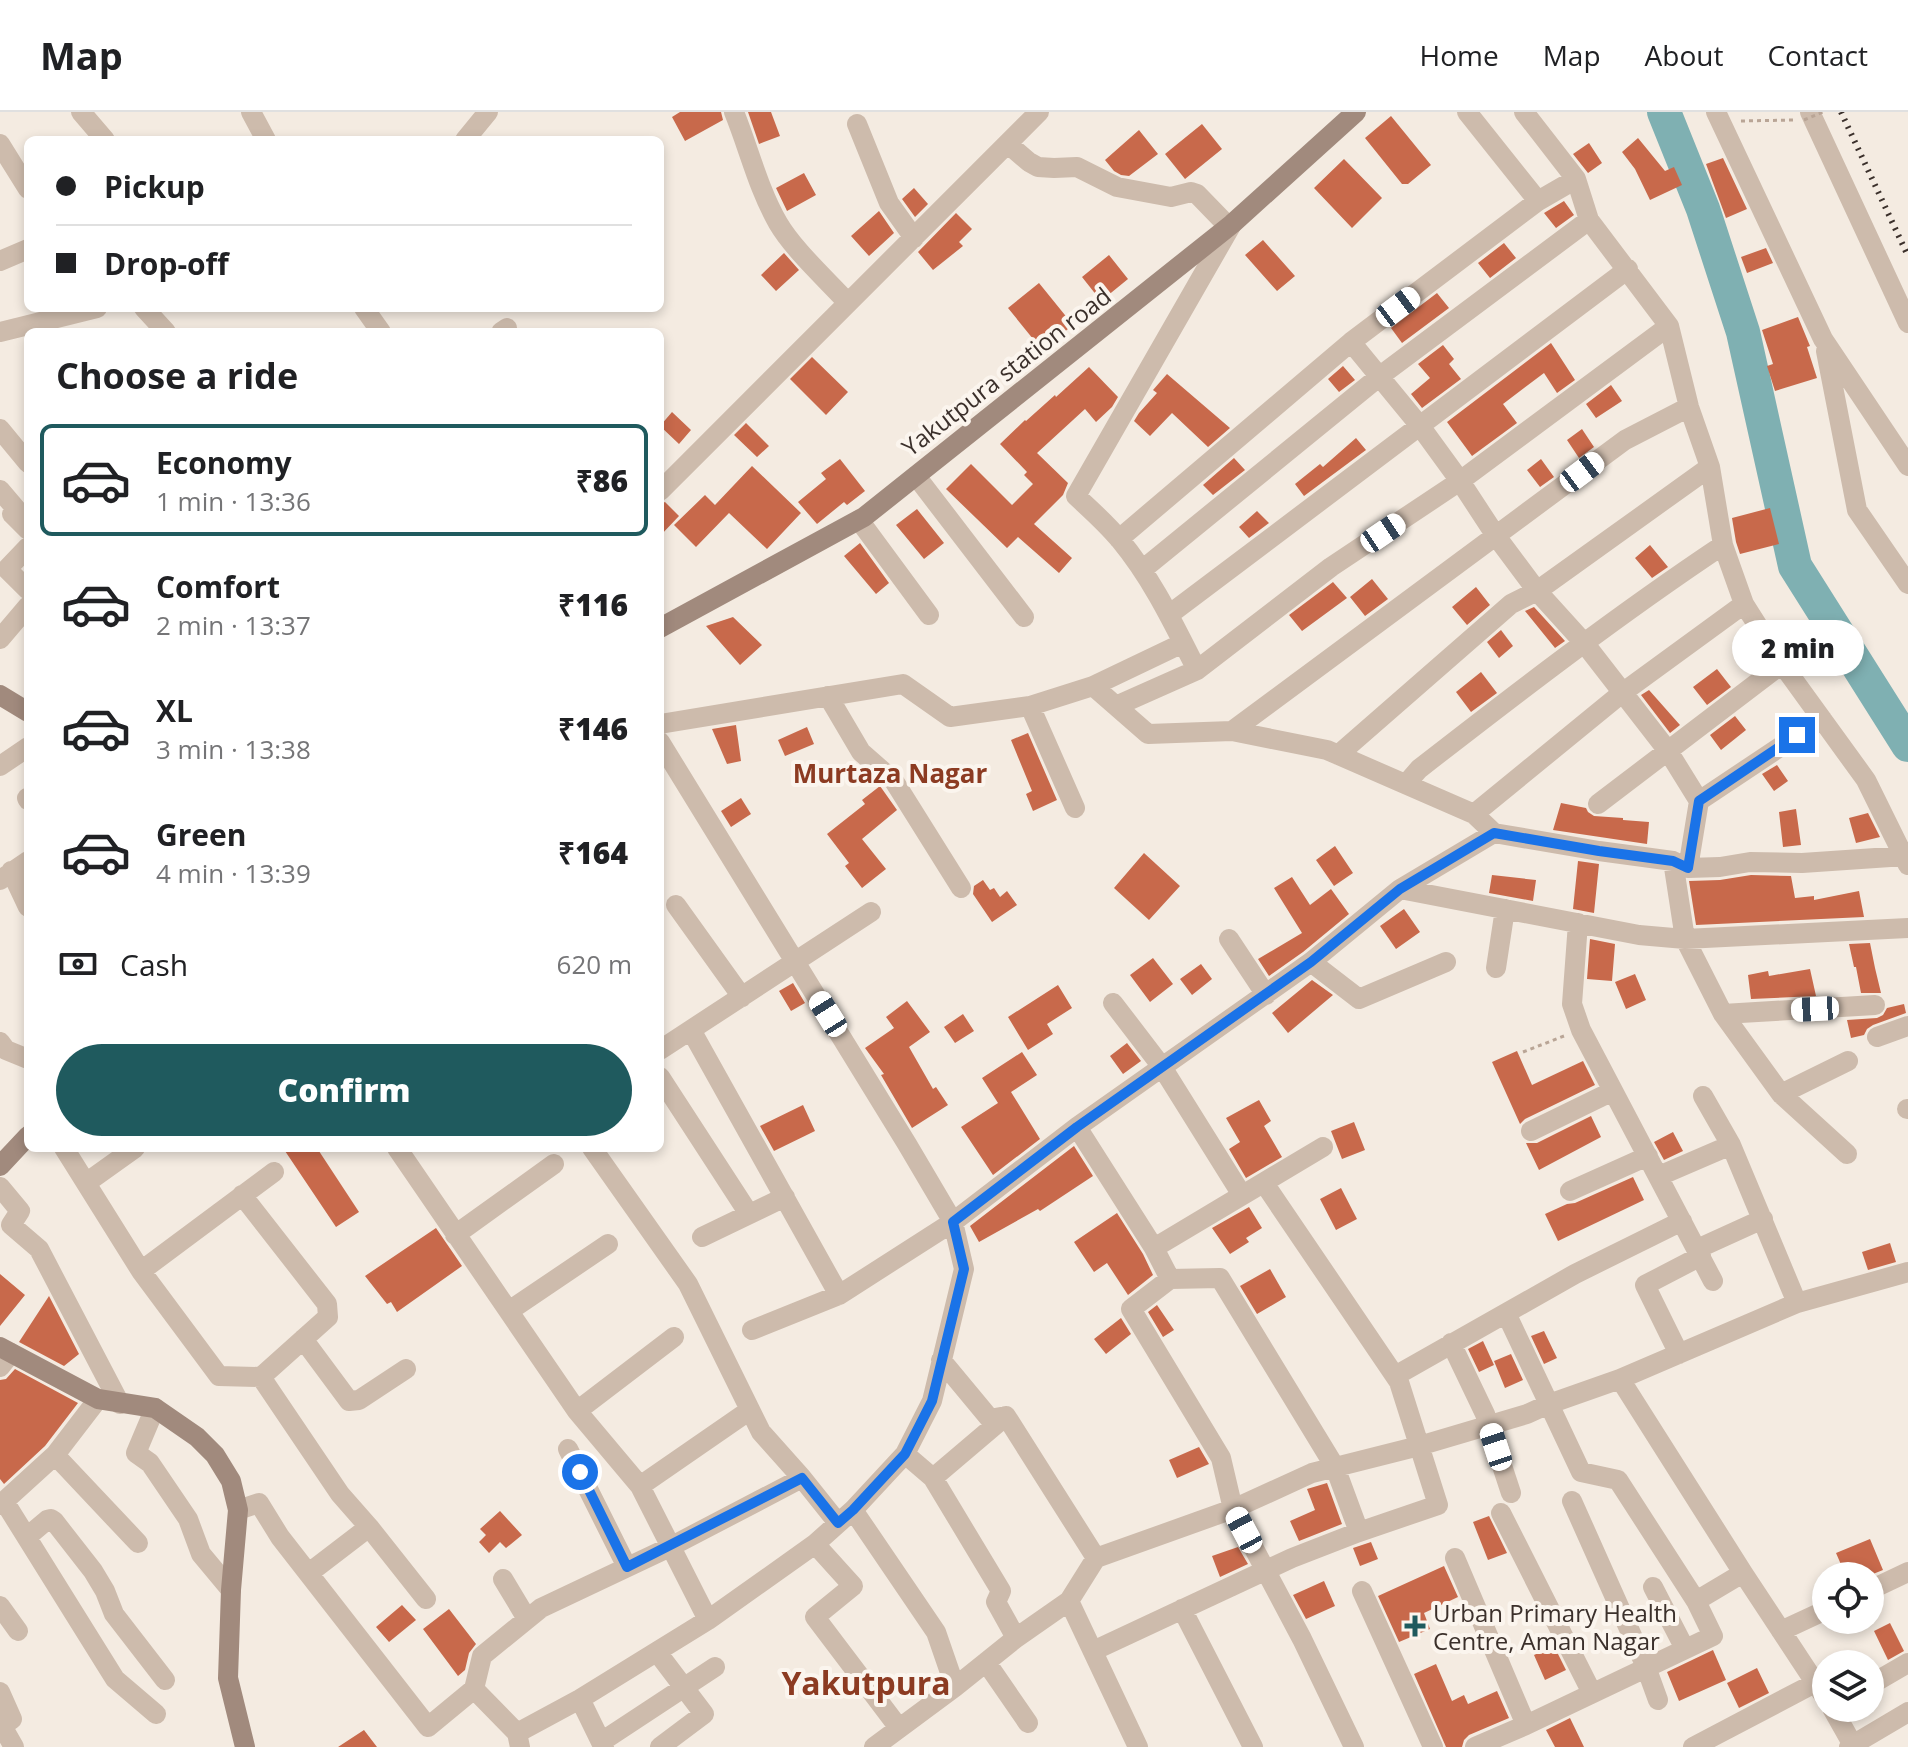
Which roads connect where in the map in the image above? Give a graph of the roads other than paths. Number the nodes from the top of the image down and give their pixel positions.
1 (81, 112) edge
2 (251, 112) edge
3 (488, 112) edge
4 (734, 112) edge
5 (1039, 112) edge
6 (1356, 112) edge
7 (1467, 112) edge
8 (1524, 112) edge
9 (1807, 116) edge
10 (1718, 117) edge
11 (857, 124) dead end
12 (102, 136) edge
13 (264, 136) edge
14 (468, 136) edge
15 (0, 144) edge
16 (1008, 144) junction
17 (1576, 179) junction
18 (24, 183) edge
19 (1538, 201) junction
20 (1589, 220) junction
21 (1231, 226) junction
22 (914, 238) junction
23 (24, 251) edge
24 (0, 261) edge
25 (1628, 269) junction
26 (848, 303) junction
27 (85, 312) edge
28 (148, 312) edge
29 (1908, 323) edge
30 (1669, 326) junction
31 (41, 327) edge
32 (162, 328) edge
33 (24, 329) edge
34 (0, 332) edge
35 (1823, 339) junction
36 (1351, 342) junction
37 (1380, 376) junction
38 (1689, 407) junction
39 (1420, 426) junction
40 (0, 429) edge
41 (24, 458) edge
42 (1908, 466) edge
43 (1710, 467) junction
44 (916, 476) junction
45 (1460, 481) junction
46 (664, 487) edge
47 (0, 490) edge
48 (859, 520) junction
49 (24, 526) edge
50 (1496, 536) junction
51 (1119, 539) junction
52 (1723, 545) junction
53 (24, 551) edge
54 (1142, 570) junction
55 (1908, 584) edge
56 (24, 586) edge
57 (1537, 591) junction
58 (1744, 604) junction
59 (24, 611) edge
60 (1170, 614) junction
61 (929, 615) dead end
62 (1024, 617) dead end
63 (664, 626) edge
64 (0, 639) edge
65 (1183, 643) junction
66 (1585, 644) junction
67 (1782, 664) junction
68 (1197, 670) junction
69 (1093, 686) junction
70 (1622, 693) junction
71 (0, 695) edge
72 (828, 696) junction
73 (1030, 706) junction
74 (1116, 706) junction
75 (24, 710) edge
76 (1822, 719) junction
77 (664, 723) edge
78 (1232, 731) junction
79 (664, 748) edge
80 (24, 750) edge
81 (1668, 751) junction
82 (1338, 755) junction
83 (0, 766) edge
84 (1406, 784) junction
85 (1699, 801) junction
86 (1598, 804) dead end
87 (1075, 808) dead end
88 (1474, 814) junction
89 (1494, 833) junction
90 (1907, 857) edge
91 (1681, 865) junction
92 (13, 871) edge
93 (961, 888) dead end
94 (1400, 889) junction
95 (24, 897) edge
96 (676, 905) dead end
97 (1505, 909) junction
98 (871, 912) dead end
99 (1578, 923) junction
100 (1908, 928) edge
101 (1229, 939) dead end
102 (1685, 939) junction
103 (796, 962) junction
104 (1311, 962) junction
105 (1446, 962) dead end
106 (1496, 968) dead end
107 (1266, 995) junction
108 (742, 997) junction
109 (1113, 1003) dead end
110 (1875, 1005) dead end
111 (1723, 1014) junction
112 (1908, 1026) edge
113 (691, 1030) junction
114 (1877, 1037) dead end
115 (0, 1042) edge
116 (664, 1047) edge
117 (24, 1057) edge
118 (1848, 1061) dead end
119 (1162, 1067) junction
120 (664, 1083) edge
121 (1613, 1091) junction
122 (1781, 1094) junction
123 (1703, 1096) dead end
124 (1077, 1127) junction
125 (1531, 1131) dead end
126 (24, 1140) edge
127 (1731, 1145) junction
128 (1323, 1147) dead end
129 (67, 1152) edge
130 (129, 1152) edge
131 (400, 1152) edge
132 (595, 1152) edge
133 (1847, 1154) dead end
134 (1648, 1156) junction
135 (2, 1162) edge
136 (554, 1164) dead end
137 (274, 1172) dead end
138 (1659, 1176) junction
139 (86, 1183) junction
140 (1264, 1183) junction
141 (0, 1187) edge
142 (1570, 1191) dead end
143 (242, 1195) junction
144 (1242, 1195) junction
145 (785, 1197) junction
146 (749, 1214) junction
147 (1763, 1219) junction
148 (1682, 1221) junction
149 (953, 1222) junction
150 (455, 1235) junction
151 (702, 1237) dead end
152 (608, 1244) dead end
153 (1154, 1248) junction
154 (1699, 1252) junction
155 (141, 1271) junction
156 (1908, 1272) edge
157 (1170, 1279) junction
158 (1713, 1281) dead end
159 (839, 1295) junction
160 (1797, 1303) junction
161 (509, 1311) junction
162 (1506, 1313) junction
163 (752, 1330) dead end
164 (674, 1337) dead end
165 (303, 1339) junction
166 (1451, 1343) junction
167 (1679, 1354) junction
168 (4, 1356) edge
169 (941, 1360) junction
170 (406, 1369) dead end
171 (1395, 1376) junction
172 (261, 1377) junction
173 (1620, 1379) junction
174 (98, 1399) junction
175 (120, 1404) junction
176 (1549, 1404) junction
177 (155, 1408) junction
178 (750, 1410) junction
179 (577, 1411) junction
180 (1006, 1416) junction
181 (1489, 1425) junction
182 (1419, 1446) junction
183 (568, 1449) dead end
184 (905, 1454) junction
185 (55, 1455) junction
186 (1335, 1467) junction
187 (802, 1478) junction
188 (933, 1478) junction
189 (640, 1486) junction
190 (1511, 1493) dead end
191 (1572, 1501) dead end
192 (2, 1503) edge
193 (1233, 1509) junction
194 (238, 1510) junction
195 (1501, 1513) dead end
196 (846, 1516) junction
197 (369, 1527) junction
198 (1359, 1532) junction
199 (27, 1537) junction
200 (138, 1543) dead end
201 (815, 1544) junction
202 (670, 1547) junction
203 (1096, 1558) junction
204 (1455, 1558) dead end
205 (627, 1567) junction
206 (1266, 1570) junction
207 (1908, 1572) edge
208 (309, 1573) junction
209 (1743, 1573) junction
210 (503, 1579) dead end
211 (1884, 1583) edge
212 (1653, 1587) dead end
213 (231, 1590) junction
214 (1362, 1591) dead end
215 (426, 1599) dead end
216 (1069, 1601) junction
217 (1696, 1601) junction
218 (0, 1606) edge
219 (1182, 1609) junction
220 (1812, 1617) edge
221 (527, 1619) junction
222 (708, 1620) junction
223 (18, 1631) dead end
224 (1781, 1631) junction
225 (1016, 1638) junction
226 (1685, 1649) junction
227 (1093, 1651) junction
228 (657, 1652) junction
229 (986, 1662) junction
230 (1908, 1663) edge
231 (715, 1667) dead end
232 (1646, 1667) junction
233 (1884, 1677) edge
234 (1812, 1678) edge
235 (165, 1680) dead end
236 (955, 1687) junction
237 (683, 1688) junction
238 (474, 1689) junction
239 (0, 1692) edge
240 (1592, 1693) junction
241 (1812, 1695) edge
242 (580, 1699) junction
243 (1658, 1700) dead end
244 (1908, 1712) edge
245 (156, 1714) dead end
246 (1839, 1722) edge
247 (1028, 1723) dead end
248 (1526, 1725) junction
249 (899, 1728) junction
250 (518, 1740) edge
251 (602, 1745) edge
252 (1852, 1746) edge
253 (14, 1747) edge
254 (245, 1747) edge
255 (660, 1747) edge
256 (874, 1747) edge
257 (1138, 1747) edge
258 (1253, 1747) edge
259 (1354, 1747) edge
260 (1433, 1747) edge
261 (1475, 1747) edge
262 (1693, 1747) edge

1 - 12 street
2 - 13 street
3 - 14 street
4 - 26 street
5 - 16 street
6 - 21 street, Yakutpura station road
7 - 19 street
8 - 17 street
9 - 29 street
10 - 35 street
11 - 22 street
15 - 18 street
16 - 21 street
16 - 22 street
17 - 19 street
17 - 20 street
19 - 36 street
20 - 25 street
20 - 37 street
21 - 44 street, Yakutpura station road
21 - 51 street
22 - 26 street
23 - 24 street
25 - 30 street
25 - 39 street
26 - 46 street
27 - 31 street
28 - 32 street
30 - 38 street
30 - 45 street
33 - 34 street
35 - 42 street
35 - 55 street
36 - 37 street
36 - 51 street
37 - 39 street
37 - 54 street
38 - 43 street
38 - 50 street
39 - 45 street
39 - 60 street
40 - 41 street
43 - 52 street
43 - 57 street
44 - 48 street, Yakutpura station road
44 - 62 street
45 - 50 street
45 - 68 street
47 - 49 street
48 - 61 street
48 - 63 street, Yakutpura station road
50 - 57 street
50 - 78 street
51 - 54 street
52 - 58 street
52 - 66 street
53 - 56 street
54 - 60 street
57 - 66 street
57 - 82 street
58 - 67 street
58 - 70 street
59 - 64 street
60 - 65 street
65 - 68 street
65 - 69 street
66 - 70 street
66 - 84 street
67 - 76 street
67 - 81 street
68 - 74 street
69 - 73 street
69 - 74 street
70 - 81 street
70 - 88 street
71 - 75 street
72 - 73 street
72 - 77 street
72 - 93 street
73 - 87 street
74 - 78 street
76 - 85 street
76 - 90 street
78 - 82 street
79 - 103 street
80 - 83 street
81 - 85 street
81 - 86 street
82 - 84 street
84 - 88 street
85 - 91 street
88 - 89 street
89 - 91 street
89 - 94 street
90 - 91 street
91 - 102 street
92 - 95 street
94 - 97 street
94 - 104 street
96 - 108 street
97 - 99 street
97 - 106 street
98 - 103 street
99 - 102 street
99 - 121 street
100 - 102 street
101 - 107 street
102 - 111 street
103 - 108 street
103 - 149 street
104 - 105 street
104 - 107 street
107 - 119 street
108 - 113 street
109 - 119 street
110 - 111 street
111 - 122 street
112 - 114 street
113 - 116 street
113 - 145 street
115 - 117 street
118 - 122 street
119 - 124 street
119 - 144 street
120 - 146 street
121 - 125 street
121 - 134 street
122 - 133 street
123 - 127 street
124 - 149 street
124 - 153 street
126 - 135 street
127 - 138 street
127 - 147 street
128 - 140 street
129 - 139 street
130 - 139 street
131 - 150 street
132 - 178 street
134 - 138 street
134 - 142 street
136 - 150 street
137 - 143 street
138 - 148 street
139 - 155 street
140 - 144 street
140 - 171 street
141 - 175 street
143 - 155 street
143 - 165 street
144 - 153 street
145 - 146 street
145 - 159 street
146 - 151 street
147 - 154 street
147 - 160 street
148 - 154 street
148 - 162 street
149 - 159 street
149 - 169 street
150 - 161 street
152 - 161 street
153 - 157 street
154 - 158 street
154 - 167 street
155 - 172 street
156 - 160 street
157 - 186 street
157 - 193 street
159 - 163 street
160 - 167 street
161 - 179 street
162 - 166 street
162 - 176 street
164 - 179 street
165 - 170 street
165 - 172 street
166 - 171 street
166 - 181 street
167 - 173 street
168 - 174 street
169 - 180 street
169 - 184 street
171 - 182 street
172 - 197 street
173 - 176 street
173 - 209 street
174 - 175 street
174 - 185 street
175 - 177 street
176 - 181 street
176 - 217 street
177 - 194 street
177 - 213 street
178 - 187 street
178 - 189 street
179 - 189 street
180 - 188 street
180 - 203 street
181 - 182 street
181 - 190 street
182 - 186 street
182 - 198 street
183 - 205 street
184 - 188 street
184 - 196 street
185 - 192 street
185 - 200 street
186 - 193 street
186 - 198 street
187 - 196 street
187 - 202 street
188 - 225 street
189 - 202 street
191 - 232 street
192 - 199 street
193 - 203 street
193 - 206 street
194 - 208 street
194 - 213 street
195 - 240 street
196 - 201 street
196 - 236 street
197 - 208 street
197 - 215 street
198 - 206 street
199 - 235 street
199 - 245 street
201 - 222 street
201 - 249 street
202 - 205 street
202 - 222 street
203 - 216 street
204 - 248 street
205 - 221 street
206 - 219 street
206 - 259 street
207 - 211 street
208 - 238 street
209 - 217 street
209 - 224 street
210 - 221 street
212 - 226 street
213 - 254 street
214 - 260 street
216 - 225 street
216 - 227 street
217 - 226 street
218 - 223 street
219 - 227 street
219 - 258 street
220 - 224 street
221 - 238 street
222 - 228 street
224 - 234 street
225 - 229 street
226 - 232 street
227 - 257 street
228 - 237 street
228 - 242 street
229 - 236 street
229 - 247 street
230 - 233 street
231 - 237 street
232 - 240 street
232 - 243 street
236 - 249 street
237 - 251 street
237 - 255 street
238 - 250 street
239 - 253 street
240 - 248 street
241 - 262 street
242 - 250 street
242 - 251 street
244 - 252 street
246 - 252 street
248 - 261 street
249 - 256 street

